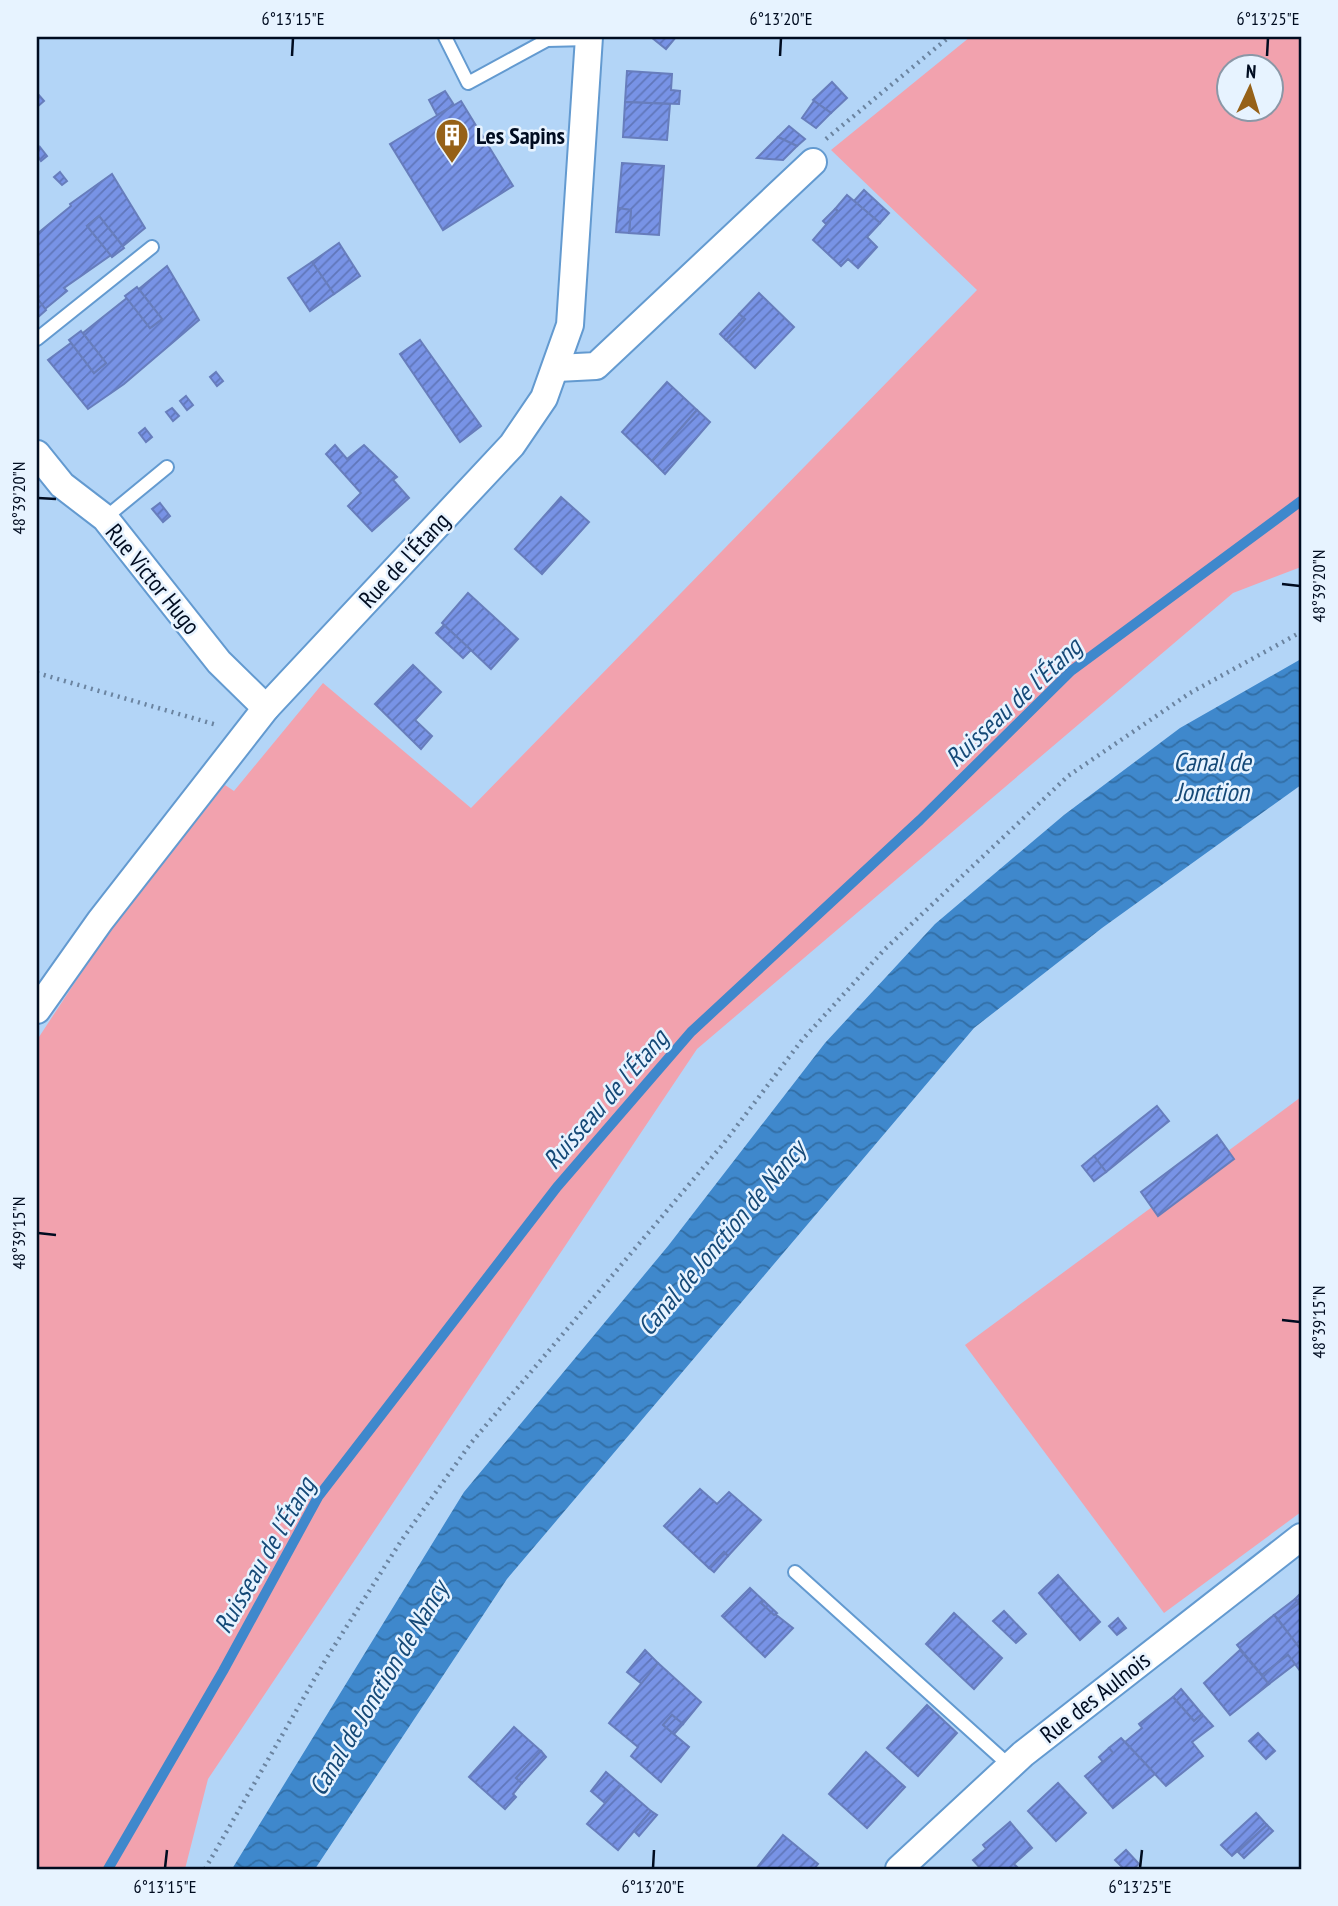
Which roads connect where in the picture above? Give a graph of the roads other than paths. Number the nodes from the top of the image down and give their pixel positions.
1 (445, 37) edge
2 (589, 38) edge
3 (813, 162) road end
4 (152, 247) dead end
5 (37, 339) edge
6 (557, 368) junction
7 (37, 454) edge
8 (167, 467) dead end
9 (105, 518) junction
10 (267, 708) junction
11 (37, 1010) edge
12 (1301, 1537) edge
13 (795, 1572) dead end
14 (1010, 1766) junction
15 (899, 1869) edge

1 - 2 lane
2 - 6 street, Rue de l'Étang
3 - 6 street
4 - 5 lane
6 - 10 street, Rue de l'Étang
7 - 9 street, Rue Victor Hugo
8 - 9 lane
9 - 10 street, Rue Victor Hugo
10 - 11 street, Rue de l'Étang
12 - 14 street, Rue des Aulnois
13 - 14 lane
14 - 15 street, Rue des Aulnois

